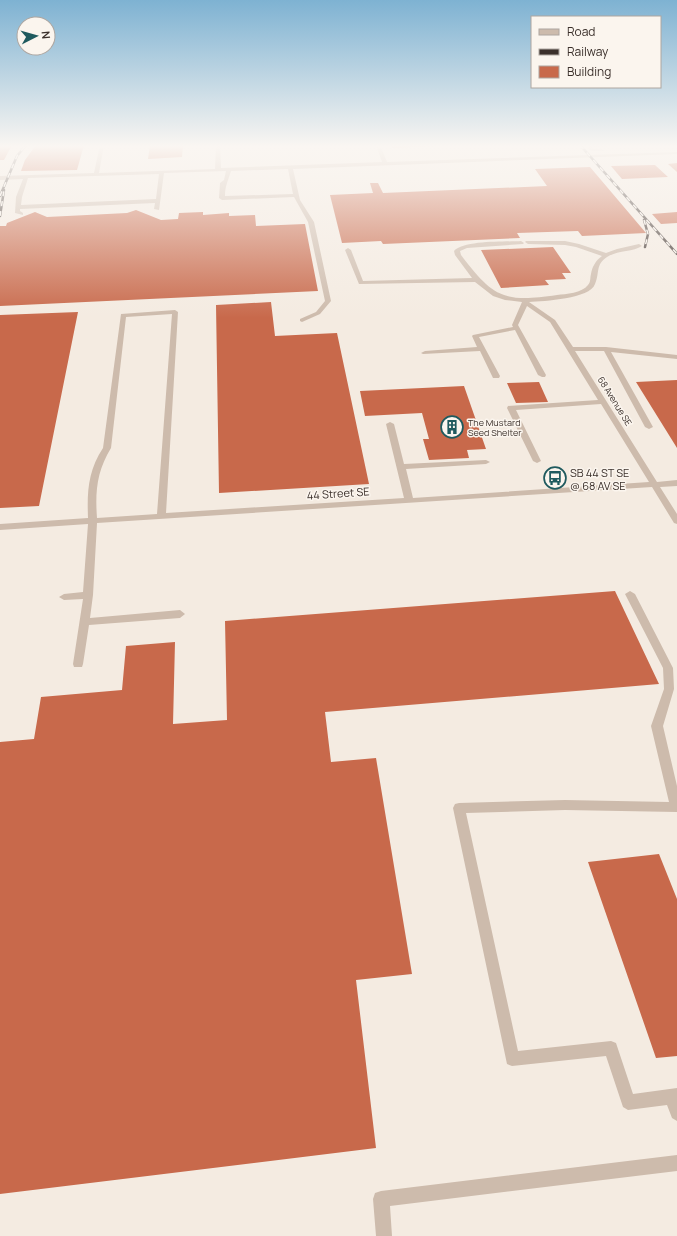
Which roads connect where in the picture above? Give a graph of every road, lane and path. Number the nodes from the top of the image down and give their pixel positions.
1 (18, 203) edge
2 (119, 203) edge
3 (158, 203) edge
4 (300, 203) edge
5 (18, 207) junction
6 (157, 209) dead end
7 (21, 214) dead end
8 (528, 242) dead end
9 (521, 243) dead end
10 (638, 246) dead end
11 (348, 250) dead end
12 (605, 254) junction
13 (477, 280) junction
14 (525, 302) junction
15 (302, 320) dead end
16 (517, 328) junction
17 (482, 349) junction
18 (570, 349) junction
19 (606, 349) junction
20 (424, 353) dead end
21 (677, 357) edge
22 (542, 375) dead end
23 (496, 376) dead end
24 (604, 402) junction
25 (390, 424) dead end
26 (649, 427) dead end
27 (538, 461) dead end
28 (486, 462) dead end
29 (401, 468) junction
30 (677, 483) edge
31 (656, 484) junction
32 (409, 501) junction
33 (161, 517) junction
34 (93, 521) junction
35 (677, 521) edge
36 (0, 527) edge
37 (630, 594) dead end
38 (88, 595) junction
39 (64, 597) dead end
40 (180, 614) dead end
41 (84, 622) junction
42 (78, 664) dead end
43 (676, 807) edge
44 (675, 1096) edge
45 (677, 1113) edge
46 (677, 1164) edge
47 (384, 1236) edge

1 - 5 street
2 - 5 street
3 - 6 street
4 - 15 street
5 - 7 street
8 - 12 street
9 - 13 street
10 - 12 street
11 - 13 street
12 - 14 street
13 - 14 street
14 - 16 street
14 - 18 street, 68 Avenue SE
16 - 17 street
16 - 22 street
17 - 20 street
17 - 23 street
18 - 19 street
18 - 24 street, 68 Avenue SE
19 - 21 street
19 - 26 street
24 - 27 street
24 - 31 street, 68 Avenue SE
25 - 29 street
28 - 29 street
29 - 32 street
30 - 31 street, 44 Street SE
31 - 32 street, 44 Street SE
31 - 35 street, 68 Avenue SE
32 - 33 street, 44 Street SE
33 - 34 street, 44 Street SE
33 - 34 street
34 - 36 street, 44 Street SE
34 - 38 street
37 - 43 street
38 - 39 street
38 - 41 street
40 - 41 street
41 - 42 street
43 - 44 street
44 - 45 street
46 - 47 street

